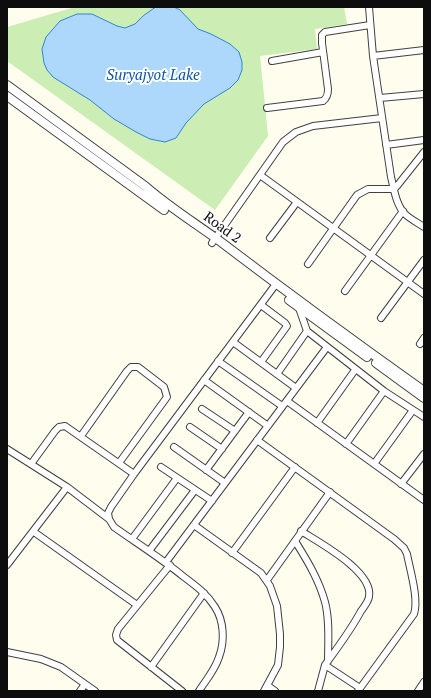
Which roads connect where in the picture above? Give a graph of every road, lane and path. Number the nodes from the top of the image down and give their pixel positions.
1 (368, 7) edge
2 (370, 25) junction
3 (424, 50) edge
4 (323, 52) junction
5 (373, 56) junction
6 (272, 61) dead end
7 (7, 85) edge
8 (424, 94) edge
9 (7, 96) edge
10 (380, 98) junction
11 (267, 108) dead end
12 (382, 118) junction
13 (424, 140) edge
14 (386, 145) junction
15 (424, 152) edge
16 (260, 175) junction
17 (394, 188) junction
18 (297, 202) junction
19 (403, 211) junction
20 (424, 227) edge
21 (334, 228) junction
22 (270, 238) dead end
23 (214, 241) junction
24 (371, 255) junction
25 (424, 260) edge
26 (308, 264) dead end
27 (408, 282) junction
28 (275, 286) junction
29 (345, 291) dead end
30 (424, 294) edge
31 (261, 305) junction
32 (300, 308) junction
33 (381, 318) dead end
34 (307, 331) junction
35 (233, 342) junction
36 (326, 347) junction
37 (218, 361) junction
38 (261, 362) junction
39 (355, 370) junction
40 (277, 374) junction
41 (204, 380) junction
42 (296, 388) junction
43 (384, 391) junction
44 (424, 391) edge
45 (424, 398) edge
46 (287, 401) junction
47 (282, 406) junction
48 (202, 409) dead end
49 (413, 410) junction
50 (249, 412) junction
51 (424, 417) edge
52 (317, 423) junction
53 (268, 426) junction
54 (190, 427) dead end
55 (235, 431) junction
56 (81, 436) junction
57 (257, 440) junction
58 (346, 444) junction
59 (174, 447) dead end
60 (7, 449) edge
61 (222, 449) junction
62 (424, 454) edge
63 (119, 463) junction
64 (31, 464) junction
65 (374, 464) junction
66 (161, 467) dead end
67 (295, 467) junction
68 (206, 470) junction
69 (134, 474) junction
70 (177, 478) junction
71 (225, 483) junction
72 (401, 484) junction
73 (67, 487) junction
74 (195, 490) junction
75 (330, 492) junction
76 (424, 500) edge
77 (212, 501) junction
78 (109, 519) junction
79 (194, 525) junction
80 (301, 531) junction
81 (34, 532) junction
82 (132, 539) junction
83 (294, 541) junction
84 (149, 551) junction
85 (232, 553) junction
86 (168, 564) junction
87 (7, 566) edge
88 (267, 580) junction
89 (204, 593) junction
90 (137, 605) junction
91 (7, 652) edge
92 (327, 663) junction
93 (151, 667) junction
94 (424, 682) edge
95 (85, 684) junction
96 (266, 688) edge
97 (359, 689) edge
98 (80, 691) edge
99 (95, 691) edge
100 (182, 691) edge
101 (199, 691) edge
102 (275, 691) edge
103 (318, 691) edge
104 (418, 691) edge

1 - 2 street
2 - 4 street
2 - 5 street
3 - 5 street
4 - 6 street
4 - 11 street
5 - 10 street
7 - 23 street, Road 2
8 - 10 street
9 - 23 street, Road 2
10 - 12 street
12 - 14 street
12 - 16 street
13 - 14 street
14 - 17 street
15 - 17 street
16 - 18 street
16 - 23 street
17 - 19 street
17 - 21 street
18 - 21 street
18 - 22 street
19 - 20 street
19 - 24 street
21 - 24 street
21 - 26 street
23 - 28 street, Road 2
24 - 27 street
24 - 29 street
25 - 27 street
27 - 30 street
27 - 33 street
28 - 31 street
28 - 32 street, Road 2
28 - 44 street, Road 2
31 - 35 street
31 - 38 street
32 - 34 street
32 - 45 street, Road 2
34 - 36 street
34 - 40 street
35 - 37 street
35 - 38 street
36 - 39 street
36 - 42 street
37 - 41 street
37 - 47 street
38 - 40 street
39 - 43 street
39 - 52 street
40 - 42 street
41 - 50 street
41 - 69 street
42 - 46 street
43 - 49 street
43 - 58 street
46 - 47 street
46 - 52 street
47 - 53 street
48 - 55 street
49 - 51 street
49 - 65 street
50 - 53 street
50 - 55 street
52 - 58 street
53 - 57 street
54 - 61 street
55 - 61 street
56 - 63 street
56 - 63 street
56 - 64 street
57 - 67 street
57 - 71 street
58 - 65 street
59 - 68 street
60 - 64 street
61 - 68 street
62 - 72 street
63 - 69 street
64 - 73 street
65 - 72 street
66 - 70 street
67 - 75 street
67 - 85 street
68 - 71 street
69 - 78 street
70 - 74 street
70 - 82 street
71 - 77 street
72 - 76 street
73 - 78 street
73 - 81 street
74 - 77 street
74 - 84 street
75 - 80 street
75 - 97 street
77 - 79 street
78 - 82 street
79 - 85 street
79 - 86 street
80 - 83 street
80 - 92 street
81 - 87 street
81 - 90 street
82 - 84 street
83 - 88 street
83 - 92 street
84 - 86 street
85 - 88 street
86 - 89 street
86 - 90 street
88 - 96 street
89 - 93 street
89 - 101 street
90 - 93 street
91 - 95 street
92 - 97 street
92 - 103 street
93 - 100 street
94 - 104 street
95 - 98 street
95 - 99 street
96 - 102 street

